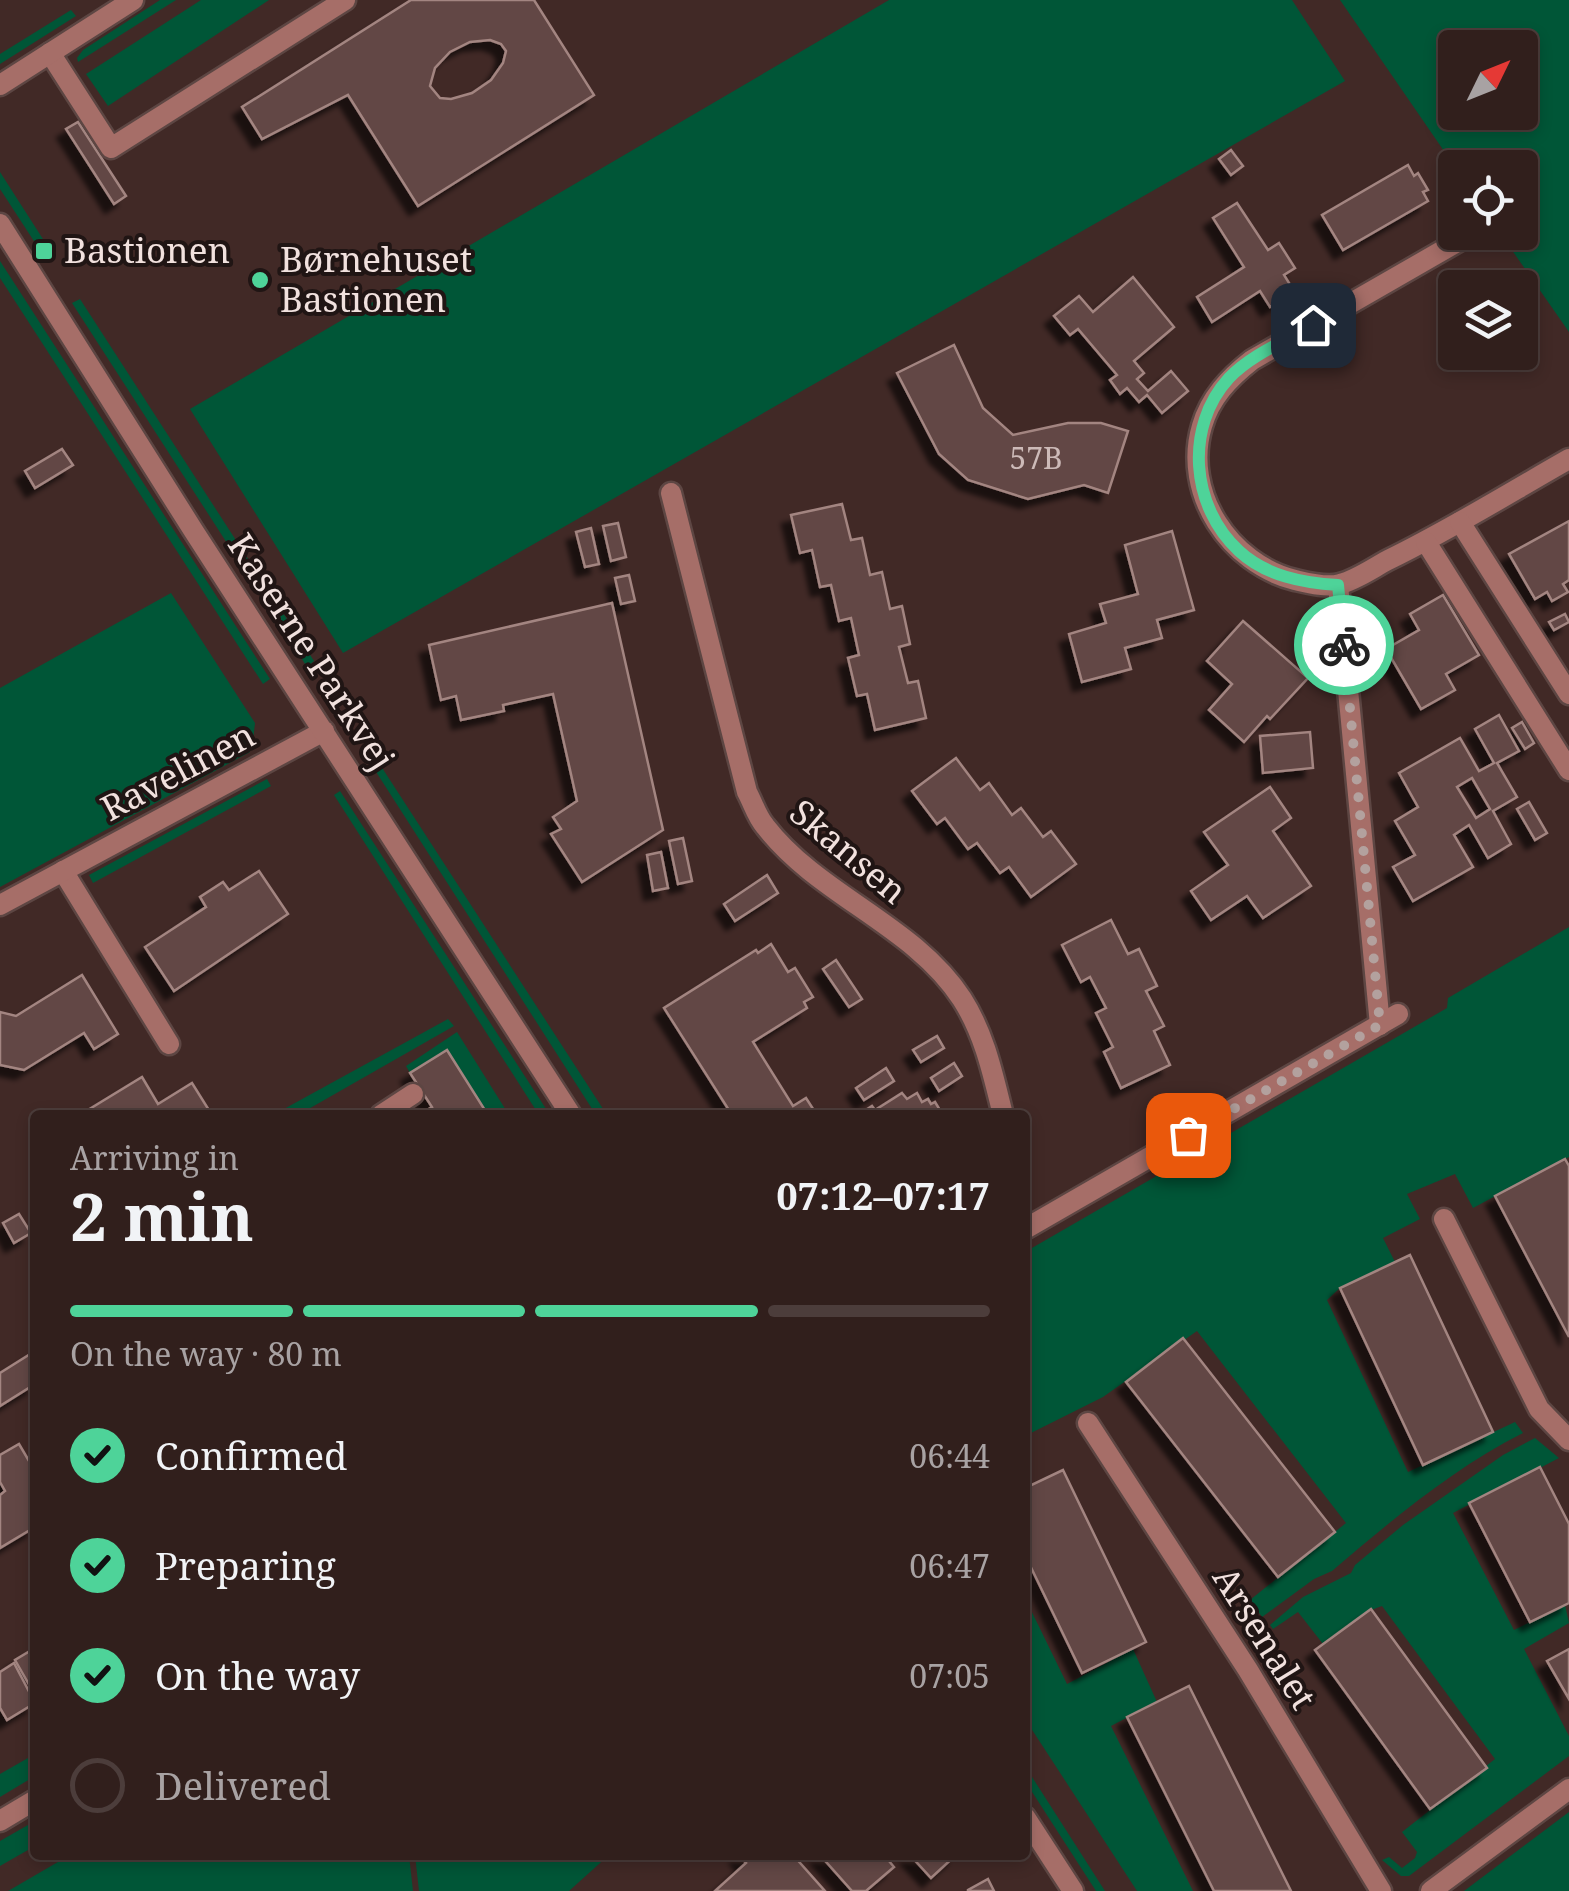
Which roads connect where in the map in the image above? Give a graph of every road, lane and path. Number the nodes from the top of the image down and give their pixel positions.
1 (133, 0) edge
2 (346, 0) edge
3 (50, 53) junction
4 (0, 85) edge
5 (0, 224) edge
6 (1443, 250) edge
7 (1569, 459) edge
8 (672, 493) dead end
9 (1460, 522) junction
10 (1426, 542) junction
11 (1338, 585) junction
12 (1569, 694) edge
13 (324, 730) junction
14 (1569, 770) edge
15 (63, 871) junction
16 (0, 905) edge
17 (169, 1044) dead end
18 (414, 1094) dead end
19 (389, 1110) edge
20 (568, 1110) edge
21 (1002, 1110) edge
22 (1030, 1219) edge
23 (1444, 1219) dead end
24 (1088, 1423) dead end
25 (1569, 1440) edge
26 (1569, 1788) edge
27 (30, 1803) edge
28 (0, 1821) edge
29 (1030, 1825) edge
30 (1073, 1891) edge
31 (1381, 1891) edge
32 (1431, 1891) edge

1 - 3 street
2 - 3 street
3 - 4 street
5 - 13 street, Kaserne Parkvej
6 - 11 street
7 - 9 street
8 - 21 street, Skansen
9 - 10 street
9 - 12 street
10 - 11 street
10 - 14 street
11 - 22 street
13 - 15 street, Ravelinen
13 - 20 street, Kaserne Parkvej
15 - 16 street, Ravelinen
15 - 17 street
18 - 19 street
23 - 25 street
24 - 31 street, Arsenalet
26 - 32 street
27 - 28 street
29 - 30 street

